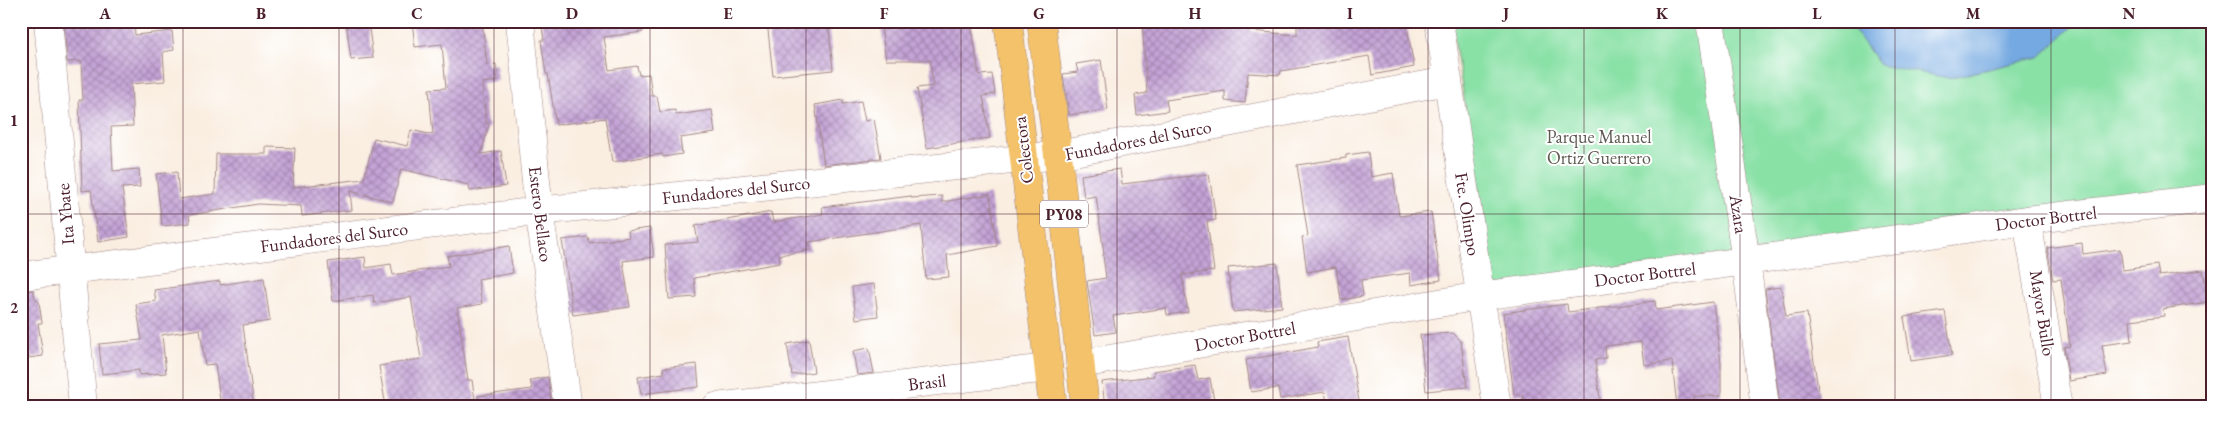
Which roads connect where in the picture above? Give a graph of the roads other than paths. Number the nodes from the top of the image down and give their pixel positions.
1 (48, 21) edge
2 (520, 21) edge
3 (1008, 21) edge
4 (1041, 21) edge
5 (1438, 21) edge
6 (1710, 21) edge
7 (1448, 81) junction
8 (1058, 155) junction
9 (1024, 159) junction
10 (2213, 198) edge
11 (539, 211) junction
12 (2027, 220) junction
13 (1746, 261) junction
14 (70, 270) junction
15 (21, 276) edge
16 (1480, 296) junction
17 (1080, 364) junction
18 (1048, 368) junction
19 (83, 407) edge
20 (568, 407) edge
21 (716, 407) edge
22 (1053, 407) edge
23 (1085, 407) edge
24 (1498, 407) edge
25 (1765, 407) edge
26 (2058, 407) edge

1 - 14 street, Ita Ybate
2 - 11 street, Estero Bellaco
3 - 9 main road, Colectora
4 - 8 main road, PY08
5 - 7 street, Fte. Olimpo
6 - 13 street, Azara
7 - 8 street, Fundadores del Surco
7 - 16 street, Fte. Olimpo
8 - 9 street, Fundadores del Surco
8 - 17 main road, PY08
9 - 11 street, Fundadores del Surco
9 - 18 main road, Colectora
10 - 12 street, Doctor Bottrel
11 - 14 street, Fundadores del Surco
11 - 20 street, Estero Bellaco
12 - 13 street, Doctor Bottrel
12 - 26 street, Mayor Bullo
13 - 16 street, Doctor Bottrel
13 - 25 street, Azara
14 - 15 street, Fundadores del Surco
14 - 19 street, Ita Ybate
16 - 17 street, Doctor Bottrel
16 - 24 street, Fte. Olimpo
17 - 23 main road, PY08
18 - 21 street, Brasil
18 - 22 main road, Colectora

